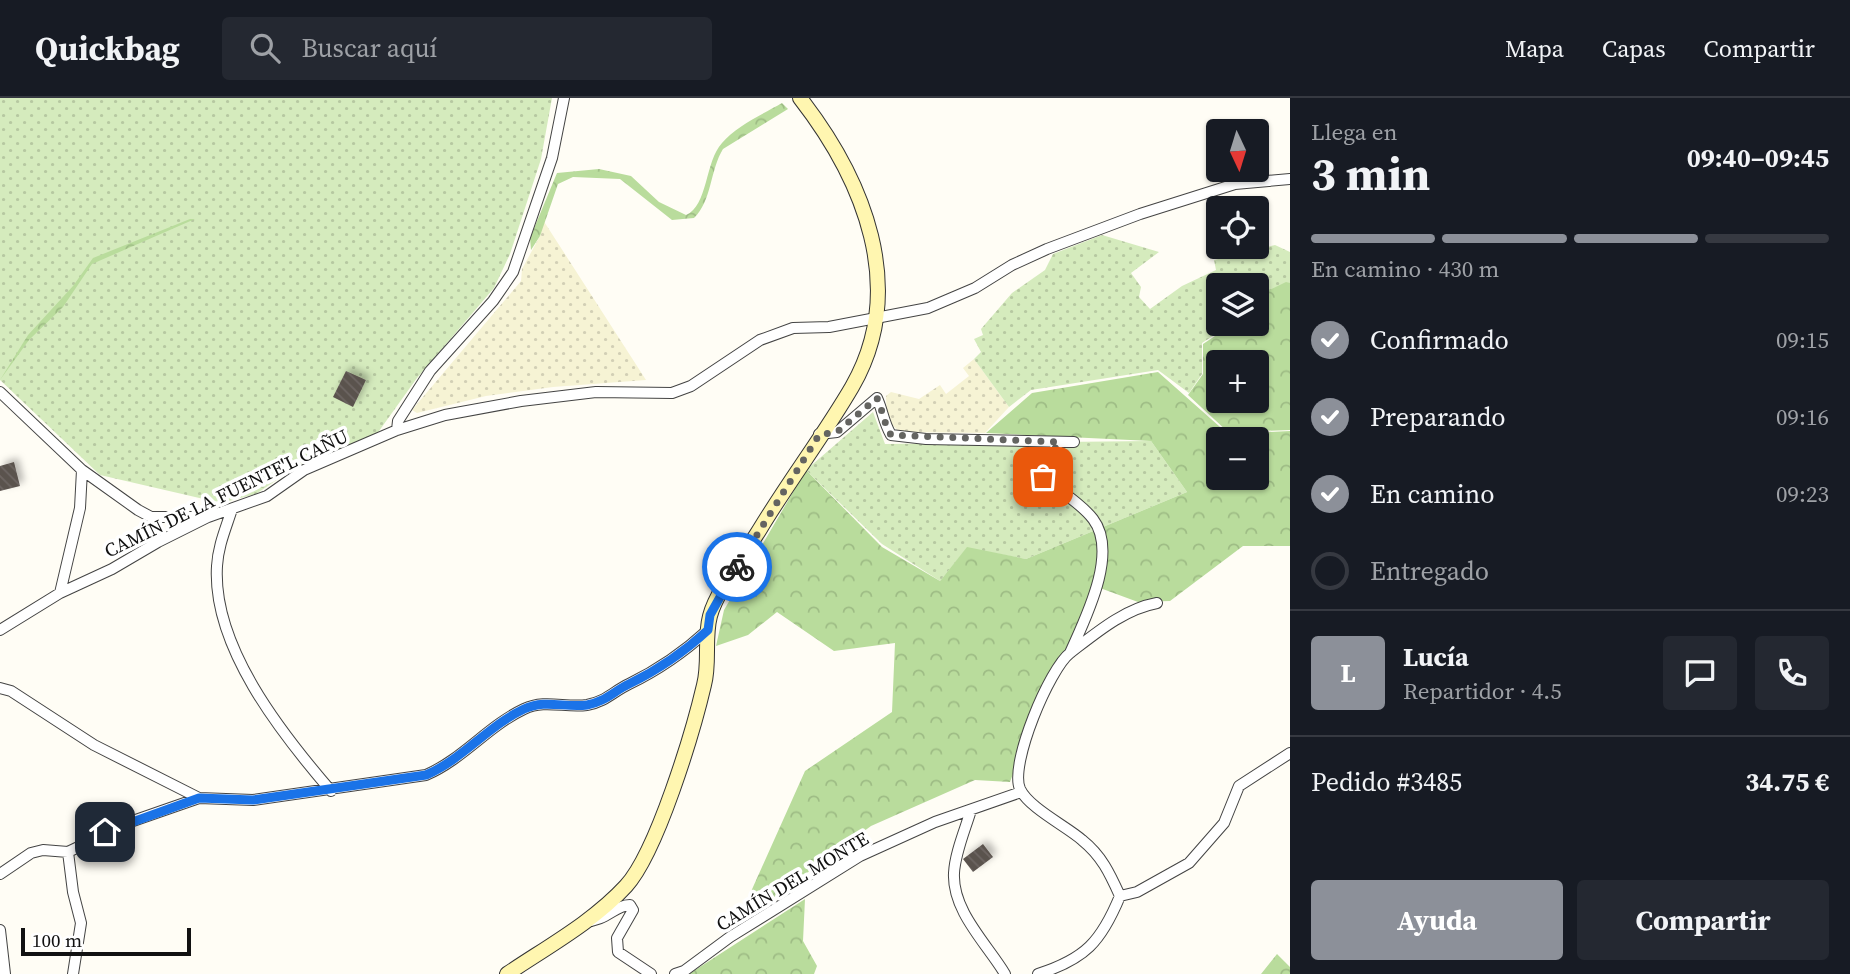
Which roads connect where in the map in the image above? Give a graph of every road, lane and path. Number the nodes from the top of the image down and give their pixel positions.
1 (564, 98) edge
2 (800, 98) edge
3 (1290, 179) edge
4 (877, 316) junction
5 (0, 392) edge
6 (397, 430) junction
7 (819, 435) junction
8 (1059, 442) junction
9 (1074, 442) dead end
10 (82, 470) junction
11 (232, 509) junction
12 (208, 517) junction
13 (61, 593) junction
14 (1157, 603) dead end
15 (0, 629) edge
16 (708, 630) junction
17 (1070, 653) junction
18 (0, 688) edge
19 (1290, 753) edge
20 (331, 791) junction
21 (1021, 792) junction
22 (199, 798) junction
23 (971, 810) junction
24 (68, 852) junction
25 (0, 874) edge
26 (1120, 897) junction
27 (583, 922) junction
28 (0, 930) edge
29 (5, 974) edge
30 (73, 974) edge
31 (507, 974) edge
32 (651, 974) edge
33 (675, 974) edge
34 (1005, 974) edge
35 (1038, 974) edge

1 - 6 street
2 - 4 street
3 - 4 street, CAMÍN DE LA FUENTE'L CAÑU
4 - 6 street, CAMÍN DE LA FUENTE'L CAÑU
4 - 7 street
5 - 10 street
6 - 11 street, CAMÍN DE LA FUENTE'L CAÑU
7 - 8 street
7 - 16 street
8 - 9 street
8 - 17 street
10 - 12 street
10 - 13 street
11 - 12 street, CAMÍN DE LA FUENTE'L CAÑU
11 - 20 street
12 - 13 street, CAMÍN DE LA FUENTE'L CAÑU
13 - 15 street, CAMÍN DE LA FUENTE'L CAÑU
14 - 17 street
16 - 20 street
16 - 27 street
17 - 21 street
18 - 22 street
19 - 26 street
20 - 22 street
21 - 23 street, CAMÍN DEL MONTE
21 - 26 street
22 - 24 street
23 - 33 street, CAMÍN DEL MONTE
23 - 34 street
24 - 25 street
24 - 30 street
26 - 35 street
27 - 31 street
27 - 32 street
28 - 29 street

